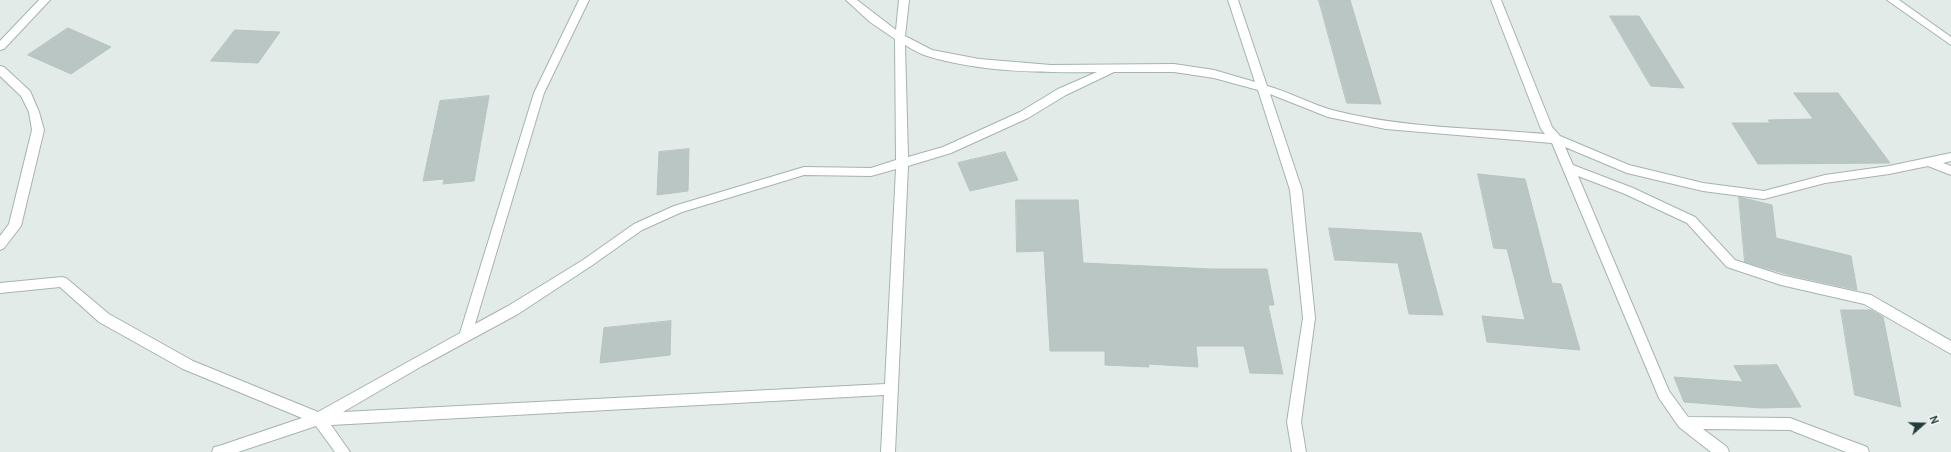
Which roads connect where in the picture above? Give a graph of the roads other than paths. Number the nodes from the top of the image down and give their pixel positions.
1 (45, 0) edge
2 (584, 0) edge
3 (851, 0) edge
4 (904, 0) edge
5 (1233, 0) edge
6 (1496, 0) edge
7 (1892, 0) edge
8 (900, 38) junction
9 (1951, 42) edge
10 (0, 46) edge
11 (1115, 69) junction
12 (0, 70) edge
13 (1263, 88) junction
14 (1556, 139) junction
15 (1951, 157) edge
16 (902, 162) junction
17 (1930, 162) junction
18 (1568, 168) junction
19 (1951, 171) edge
20 (0, 244) edge
21 (0, 288) edge
22 (465, 336) junction
23 (1951, 348) edge
24 (892, 389) junction
25 (320, 420) junction
26 (1684, 423) junction
27 (219, 452) edge
28 (343, 452) edge
29 (888, 452) edge
30 (1299, 452) edge
31 (1722, 452) edge
32 (1862, 452) edge

1 - 10 street
2 - 22 street
3 - 8 street
4 - 8 street
5 - 13 street
6 - 14 street
7 - 9 street
8 - 11 street
8 - 16 street
11 - 13 street
11 - 16 street
12 - 20 street
13 - 14 street
13 - 30 street
14 - 17 street
14 - 18 street
15 - 17 street
16 - 22 street
16 - 24 street
17 - 19 street
18 - 23 street
18 - 26 street
21 - 25 street
22 - 25 street
24 - 25 street
24 - 29 street
25 - 27 street
25 - 28 street
26 - 31 street
26 - 32 street

